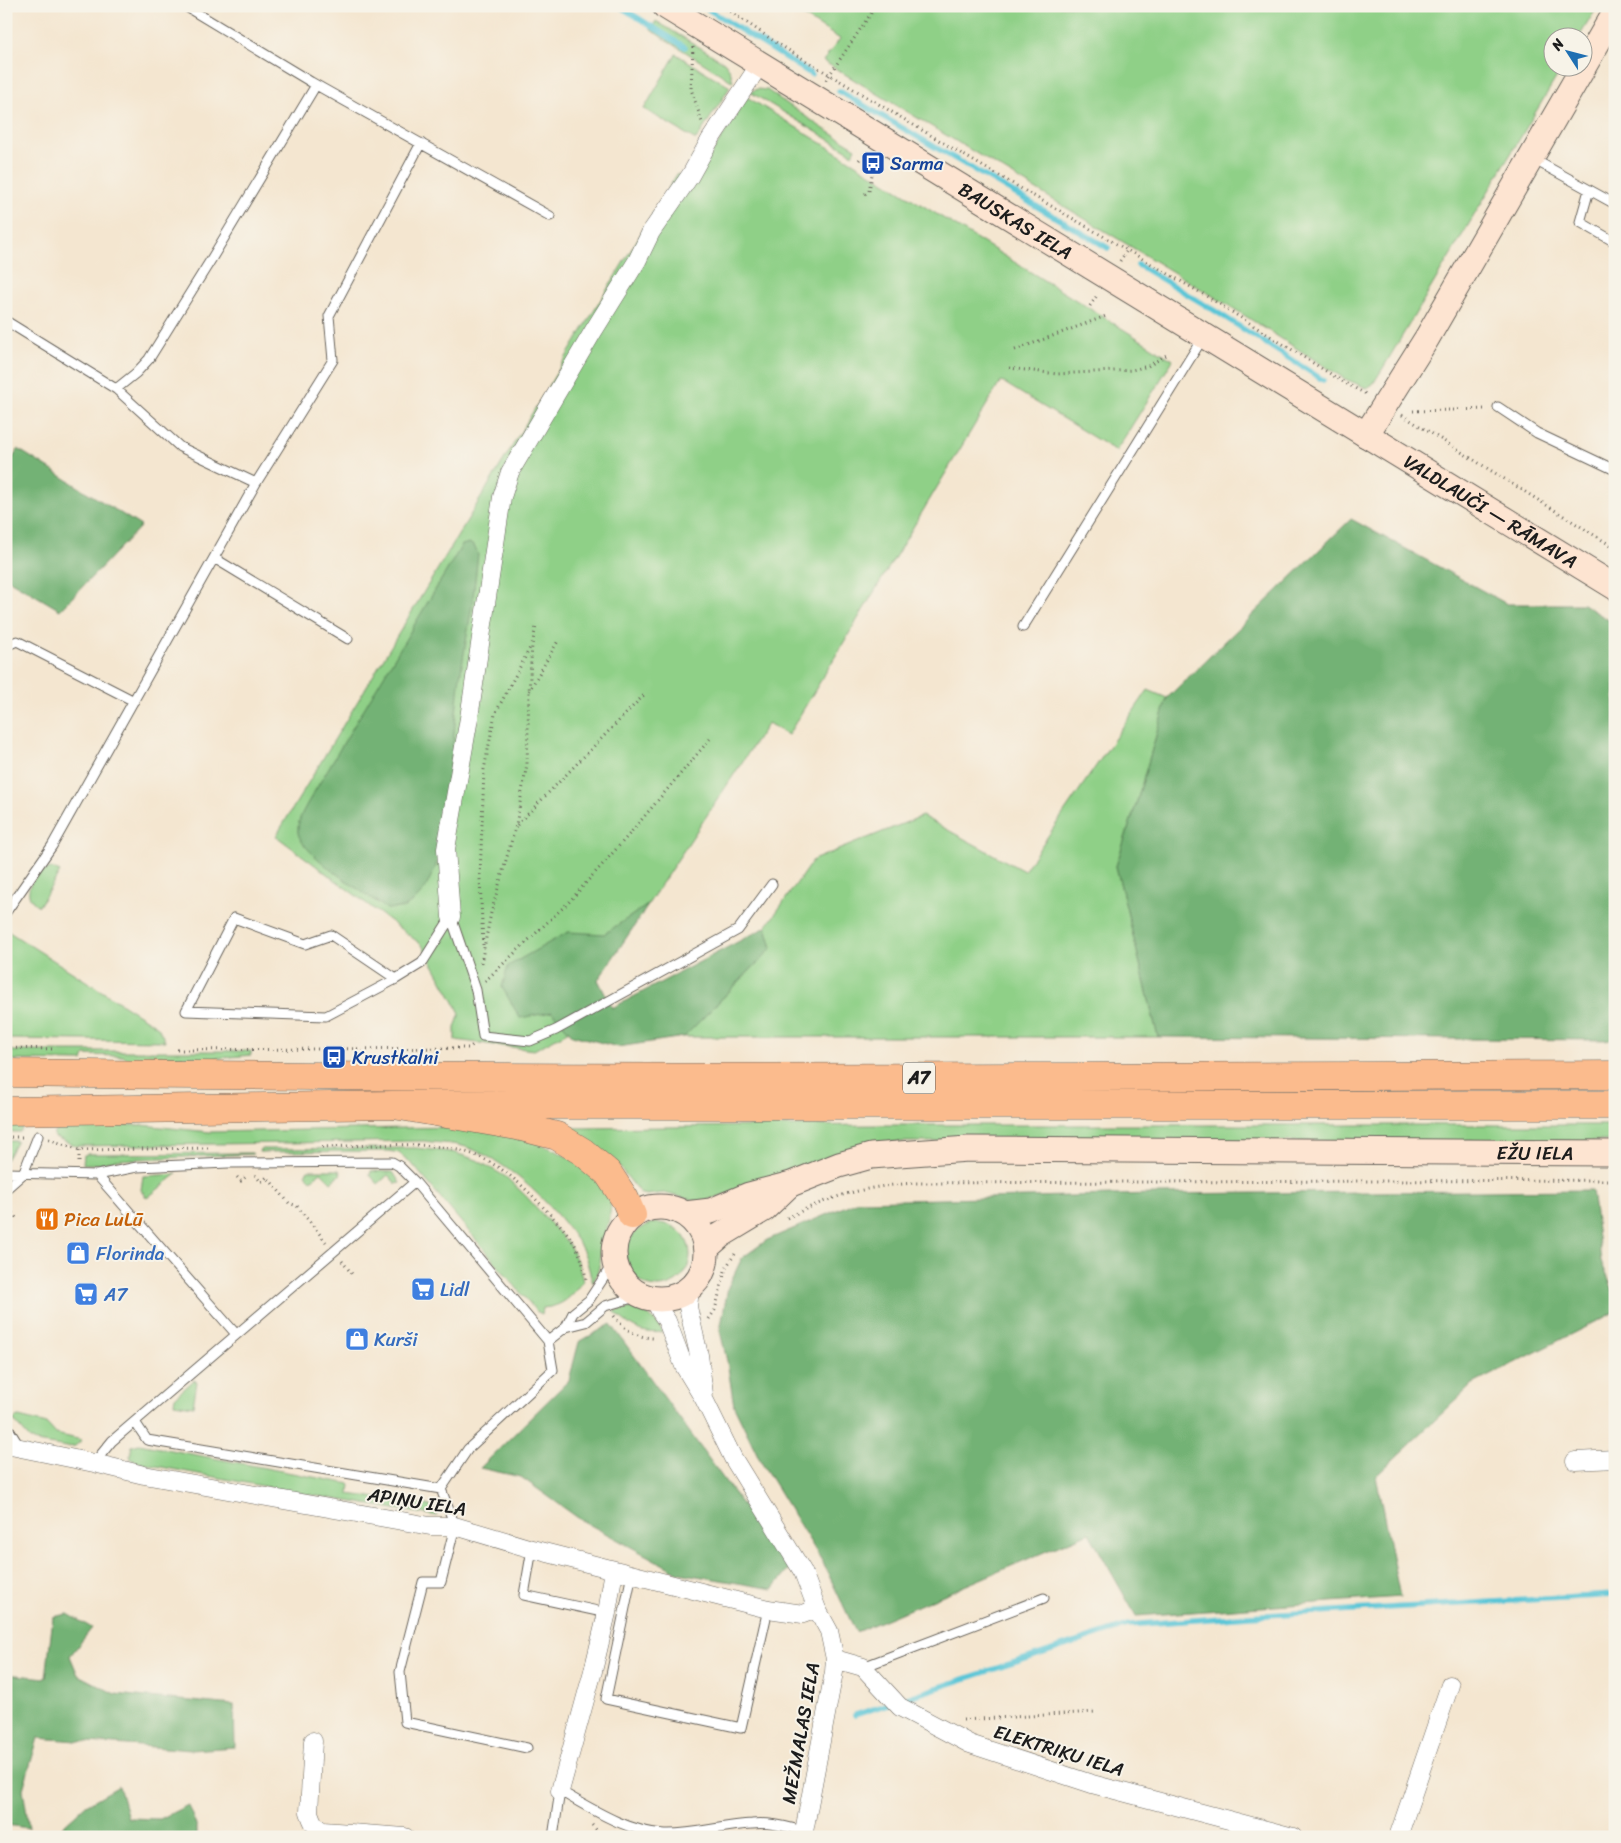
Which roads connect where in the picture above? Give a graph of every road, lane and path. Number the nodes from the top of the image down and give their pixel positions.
1 (185, 6) edge
2 (722, 6) edge
3 (876, 6) edge
4 (668, 7) edge
5 (1615, 12) edge
6 (694, 23) junction
7 (1594, 48) edge
8 (760, 64) junction
9 (830, 74) junction
10 (1577, 78) edge
11 (316, 85) junction
12 (815, 98) junction
13 (710, 140) junction
14 (421, 143) junction
15 (862, 156) dead end
16 (1530, 158) junction
17 (859, 160) dead end
18 (873, 169) dead end
19 (1590, 190) junction
20 (865, 194) dead end
21 (1615, 204) edge
22 (550, 216) dead end
23 (1615, 242) edge
24 (1106, 316) dead end
25 (6, 321) edge
26 (1204, 336) junction
27 (1015, 350) dead end
28 (1168, 354) dead end
29 (1008, 368) dead end
30 (116, 389) junction
31 (1385, 405) junction
32 (1498, 407) joint
33 (1413, 411) dead end
34 (1366, 435) junction
35 (1615, 470) edge
36 (256, 484) junction
37 (1615, 548) edge
38 (214, 558) junction
39 (1615, 587) edge
40 (536, 626) dead end
41 (1023, 627) dead end
42 (348, 639) dead end
43 (558, 641) dead end
44 (532, 644) junction
45 (6, 646) edge
46 (529, 692) junction
47 (645, 694) dead end
48 (134, 701) junction
49 (710, 739) dead end
50 (516, 825) junction
51 (772, 884) dead end
52 (6, 912) edge
53 (451, 917) junction
54 (483, 953) junction
55 (396, 979) junction
56 (476, 990) junction
57 (6, 1048) edge
58 (469, 1048) dead end
59 (66, 1049) dead end
60 (175, 1050) dead end
61 (17, 1073) edge
62 (1615, 1075) edge
63 (394, 1105) junction
64 (1615, 1105) edge
65 (6, 1111) edge
66 (38, 1136) dead end
67 (1615, 1153) edge
68 (228, 1163) junction
69 (6, 1173) edge
70 (22, 1174) junction
71 (98, 1175) junction
72 (1615, 1180) edge
73 (415, 1182) junction
74 (791, 1184) junction
75 (6, 1189) edge
76 (6, 1205) edge
77 (685, 1214) junction
78 (632, 1215) junction
79 (17, 1219) dead end
80 (784, 1220) dead end
81 (706, 1248) junction
82 (334, 1251) junction
83 (736, 1252) dead end
84 (614, 1262) junction
85 (352, 1274) dead end
86 (690, 1290) junction
87 (647, 1298) junction
88 (611, 1313) dead end
89 (705, 1323) dead end
90 (566, 1327) junction
91 (236, 1334) junction
92 (659, 1338) dead end
93 (548, 1341) junction
94 (704, 1399) junction
95 (135, 1422) junction
96 (6, 1425) edge
97 (13, 1447) edge
98 (1615, 1459) edge
99 (1575, 1461) dead end
100 (94, 1463) junction
101 (441, 1489) junction
102 (456, 1526) junction
103 (532, 1549) junction
104 (614, 1570) junction
105 (632, 1574) junction
106 (1044, 1598) dead end
107 (768, 1609) junction
108 (817, 1609) junction
109 (607, 1613) junction
110 (835, 1659) junction
111 (863, 1667) junction
112 (1450, 1685) dead end
113 (1095, 1712) dead end
114 (927, 1722) junction
115 (312, 1741) dead end
116 (527, 1748) dead end
117 (560, 1792) junction
118 (587, 1819) dead end
119 (804, 1834) edge
120 (405, 1837) edge
121 (553, 1837) edge
122 (603, 1837) edge
123 (1292, 1837) edge
124 (1398, 1837) edge

1 - 11 lane
2 - 9 path
3 - 9 path
4 - 6 main road, BAUSKAS IELA
5 - 7 main road
6 - 8 main road, BAUSKAS IELA
6 - 13 path
8 - 12 main road, BAUSKAS IELA
8 - 13 street
9 - 12 path
9 - 31 path
10 - 16 main road
11 - 14 lane
11 - 30 lane
12 - 26 main road, BAUSKAS IELA
13 - 53 street
14 - 22 lane
14 - 36 lane
15 - 17 path
16 - 19 lane
16 - 31 main road
18 - 20 path
19 - 21 lane
19 - 23 lane
24 - 27 path
25 - 30 lane
26 - 34 main road, BAUSKAS IELA
26 - 41 lane
28 - 29 path
30 - 36 lane
31 - 34 main road
31 - 37 path
32 - 33 path
32 - 35 lane
34 - 39 main road, VALDLAUČI — RĀMAVA
36 - 38 lane
38 - 42 lane
38 - 48 lane
40 - 44 path
43 - 46 path
44 - 46 path
44 - 54 path
45 - 48 lane
46 - 50 path
47 - 50 path
48 - 52 lane
49 - 56 path
50 - 54 path
51 - 56 lane
53 - 55 lane
53 - 56 lane
54 - 56 path
55 - 55 lane
57 - 59 path
58 - 60 path
61 - 62 highway, A7
63 - 64 highway, A7
63 - 65 highway, A7
63 - 78 highway
66 - 70 lane
67 - 74 main road, EŽU IELA
68 - 71 lane
68 - 73 lane
68 - 82 path
69 - 70 lane
70 - 71 lane
70 - 75 lane
71 - 91 lane
72 - 80 path
73 - 82 lane
73 - 93 lane
74 - 77 main road
74 - 81 main road
76 - 79 path
77 - 78 main road
77 - 81 main road
78 - 84 main road
81 - 86 main road
82 - 85 path
82 - 91 lane
83 - 89 path
84 - 87 main road
84 - 90 lane
86 - 87 main road
86 - 94 street
87 - 90 lane
87 - 94 street
88 - 92 path
90 - 93 lane
91 - 95 lane
93 - 101 lane
94 - 108 street, MEŽMALAS IELA
95 - 100 lane
95 - 101 lane
96 - 97 lane
97 - 100 street, APIŅU IELA
98 - 99 street
100 - 102 street, APIŅU IELA
101 - 102 lane
102 - 103 street, APIŅU IELA
102 - 116 lane
103 - 104 street, APIŅU IELA
103 - 109 lane
104 - 105 street, APIŅU IELA
104 - 109 street
105 - 107 street, APIŅU IELA
105 - 107 lane
106 - 111 lane
107 - 108 street, APIŅU IELA
108 - 110 street, MEŽMALAS IELA
109 - 117 street
110 - 111 street
110 - 119 street, MEŽMALAS IELA
111 - 114 street, ELEKTRIĶU IELA
112 - 124 street
113 - 114 path
114 - 123 street, ELEKTRIĶU IELA
115 - 120 street
117 - 119 lane
117 - 121 lane
118 - 122 path

